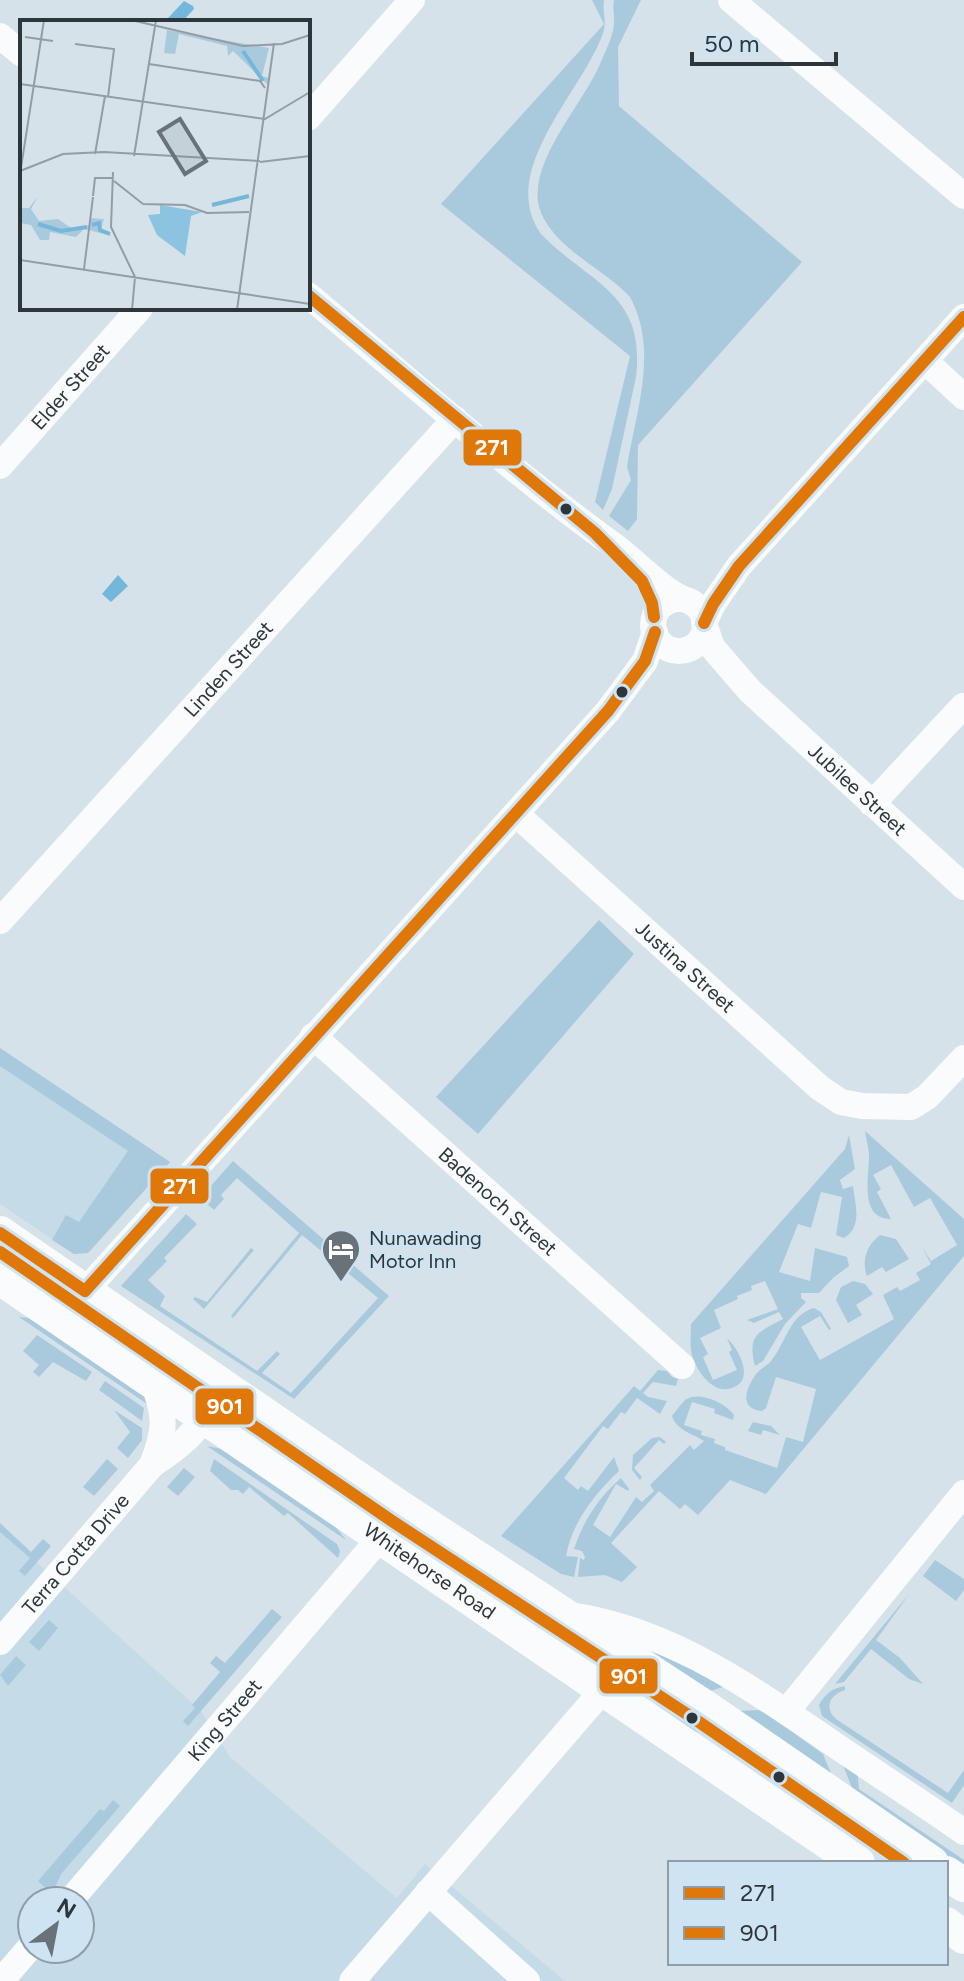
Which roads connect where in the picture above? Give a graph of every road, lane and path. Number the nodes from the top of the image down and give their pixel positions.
1 (412, 0) edge
2 (731, 0) edge
3 (0, 36) edge
4 (20, 52) edge
5 (310, 116) edge
6 (964, 196) edge
7 (310, 297) edge
8 (138, 310) edge
9 (964, 317) edge
10 (925, 361) junction
11 (964, 397) edge
12 (455, 419) junction
13 (0, 466) edge
14 (595, 533) junction
15 (739, 566) junction
16 (685, 600) junction
17 (704, 624) junction
18 (667, 637) junction
19 (750, 691) junction
20 (963, 706) edge
21 (872, 804) junction
22 (516, 814) junction
23 (964, 887) edge
24 (0, 921) edge
25 (313, 1036) junction
26 (964, 1058) edge
27 (0, 1233) edge
28 (0, 1278) edge
29 (85, 1291) junction
30 (682, 1366) dead end
31 (202, 1371) junction
32 (153, 1382) junction
33 (203, 1417) junction
34 (152, 1465) junction
35 (964, 1493) edge
36 (380, 1538) junction
37 (565, 1614) junction
38 (0, 1642) edge
39 (628, 1657) junction
40 (603, 1690) junction
41 (708, 1709) junction
42 (786, 1712) junction
43 (708, 1760) junction
44 (964, 1832) edge
45 (855, 1861) edge
46 (929, 1861) edge
47 (84, 1885) edge
48 (428, 1892) junction
49 (16, 1964) edge
50 (1, 1981) edge
51 (352, 1981) edge
52 (527, 1981) edge

1 - 5 street
2 - 6 street
3 - 4 street
7 - 12 street
8 - 13 street, Elder Street
9 - 10 street
10 - 11 street
10 - 15 street
12 - 14 street
12 - 24 street, Linden Street
14 - 16 street
14 - 18 street
15 - 16 street
15 - 17 street
16 - 17 street
16 - 18 street
17 - 18 street
17 - 19 street, Jubilee Street
18 - 19 street, Jubilee Street
18 - 22 street
19 - 21 street, Jubilee Street
20 - 21 street
21 - 23 street, Jubilee Street
22 - 25 street
22 - 26 street, Justina Street
25 - 29 street
25 - 30 street, Badenoch Street
27 - 29 main road, Whitehorse Road
28 - 32 main road, Whitehorse Road
29 - 31 main road, Whitehorse Road
31 - 33 street
31 - 37 main road, Whitehorse Road
32 - 33 main road, Whitehorse Road
32 - 34 street, Terra Cotta Drive
33 - 34 street, Terra Cotta Drive
33 - 36 main road, Whitehorse Road
34 - 38 street, Terra Cotta Drive
35 - 42 street
36 - 40 main road, Whitehorse Road
36 - 47 street, King Street
37 - 39 main road, Whitehorse Road
37 - 42 street, Whitehorse Road
39 - 40 street
39 - 41 main road, Whitehorse Road
40 - 43 main road, Whitehorse Road
40 - 48 street
41 - 43 main road
41 - 46 main road, Whitehorse Road
42 - 44 street, Whitehorse Road
43 - 45 main road, Whitehorse Road
48 - 51 street
48 - 52 street
49 - 50 street

